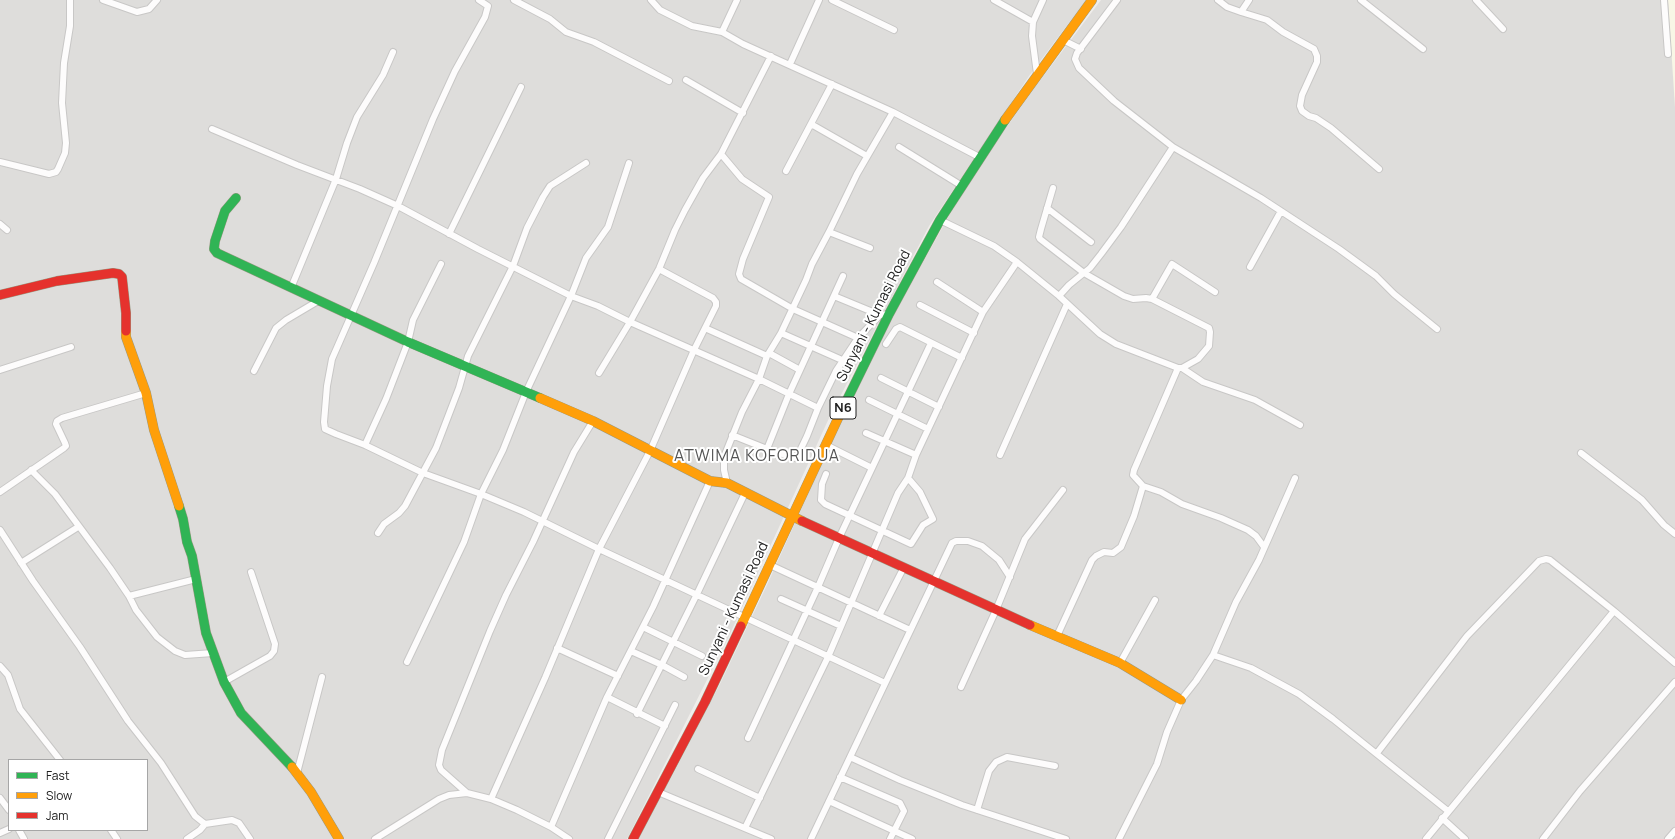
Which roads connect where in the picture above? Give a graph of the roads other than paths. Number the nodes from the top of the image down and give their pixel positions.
1 (70, 0) edge
2 (103, 0) edge
3 (157, 0) edge
4 (479, 0) edge
5 (492, 0) edge
6 (514, 0) edge
7 (651, 0) edge
8 (737, 0) edge
9 (819, 0) edge
10 (832, 0) edge
11 (994, 0) edge
12 (1043, 0) edge
13 (1092, 0) edge
14 (1117, 0) edge
15 (1218, 0) edge
16 (1249, 0) edge
17 (1361, 0) edge
18 (1476, 0) edge
19 (1664, 0) edge
20 (488, 6) junction
21 (1241, 12) junction
22 (1033, 22) junction
23 (1503, 29) dead end
24 (894, 30) dead end
25 (722, 32) junction
26 (1063, 40) junction
27 (1423, 48) dead end
28 (1081, 49) junction
29 (393, 52) dead end
30 (1668, 54) dead end
31 (771, 56) junction
32 (790, 64) junction
33 (1037, 74) junction
34 (686, 80) dead end
35 (669, 81) dead end
36 (832, 84) junction
37 (521, 87) dead end
38 (893, 112) junction
39 (743, 113) junction
40 (811, 124) junction
41 (212, 129) dead end
42 (900, 147) dead end
43 (1173, 147) junction
44 (721, 154) junction
45 (867, 156) junction
46 (981, 158) junction
47 (0, 162) edge
48 (586, 163) dead end
49 (629, 163) dead end
50 (1379, 170) dead end
51 (786, 171) dead end
52 (336, 179) junction
53 (962, 186) junction
54 (1053, 188) dead end
55 (236, 198) dead end
56 (398, 206) junction
57 (1047, 208) junction
58 (1281, 211) junction
59 (940, 220) junction
60 (0, 224) edge
61 (7, 230) dead end
62 (829, 232) junction
63 (449, 234) junction
64 (1091, 242) dead end
65 (870, 248) dead end
66 (1017, 262) junction
67 (441, 264) dead end
68 (512, 266) junction
69 (1250, 267) dead end
70 (659, 268) junction
71 (1084, 273) junction
72 (843, 276) dead end
73 (937, 282) dead end
74 (291, 288) junction
75 (1215, 292) dead end
76 (0, 295) edge
77 (571, 296) junction
78 (834, 296) junction
79 (1059, 296) junction
80 (1152, 300) junction
81 (318, 301) junction
82 (1067, 304) junction
83 (920, 305) dead end
84 (793, 308) junction
85 (983, 312) junction
86 (884, 314) junction
87 (351, 315) junction
88 (822, 321) junction
89 (630, 322) junction
90 (705, 328) junction
91 (1437, 329) dead end
92 (781, 333) junction
93 (974, 333) junction
94 (858, 338) junction
95 (408, 342) junction
96 (931, 343) junction
97 (886, 344) dead end
98 (811, 345) junction
99 (71, 347) dead end
100 (694, 350) junction
101 (768, 354) junction
102 (962, 358) junction
103 (842, 360) junction
104 (465, 366) junction
105 (1180, 368) junction
106 (0, 370) edge
107 (800, 370) junction
108 (254, 371) dead end
109 (599, 373) dead end
110 (881, 378) dead end
111 (759, 379) junction
112 (908, 391) junction
113 (526, 392) junction
114 (146, 393) junction
115 (789, 394) junction
116 (869, 400) dead end
117 (939, 407) junction
118 (818, 408) junction
119 (897, 414) junction
120 (593, 421) junction
121 (1300, 424) dead end
122 (928, 429) junction
123 (866, 433) dead end
124 (732, 435) junction
125 (885, 441) junction
126 (365, 445) junction
127 (826, 445) junction
128 (767, 449) junction
129 (650, 451) junction
130 (1581, 453) dead end
131 (916, 455) junction
132 (1000, 455) dead end
133 (872, 468) junction
134 (31, 470) junction
135 (422, 473) junction
136 (826, 474) dead end
137 (908, 478) junction
138 (1294, 478) dead end
139 (710, 481) junction
140 (727, 483) junction
141 (1143, 486) junction
142 (1063, 490) dead end
143 (0, 492) edge
144 (745, 493) junction
145 (482, 494) junction
146 (850, 515) junction
147 (793, 518) junction
148 (542, 522) junction
149 (78, 526) junction
150 (0, 530) edge
151 (882, 531) junction
152 (378, 533) dead end
153 (1675, 534) edge
154 (839, 538) junction
155 (1264, 547) junction
156 (599, 549) junction
157 (872, 552) junction
158 (21, 563) junction
159 (770, 565) junction
160 (904, 567) junction
161 (251, 572) dead end
162 (1010, 577) junction
163 (196, 579) junction
164 (665, 580) junction
165 (935, 582) junction
166 (818, 587) junction
167 (697, 594) junction
168 (129, 596) junction
169 (781, 599) dead end
170 (1155, 600) dead end
171 (851, 603) junction
172 (807, 610) junction
173 (996, 610) junction
174 (1614, 611) junction
175 (879, 616) junction
176 (746, 617) junction
177 (643, 626) junction
178 (841, 626) junction
179 (910, 630) junction
180 (1057, 636) junction
181 (792, 640) junction
182 (674, 642) junction
183 (557, 648) junction
184 (631, 651) junction
185 (213, 653) junction
186 (1213, 655) junction
187 (702, 656) dead end
188 (828, 657) junction
189 (407, 662) dead end
190 (1675, 662) edge
191 (1120, 663) junction
192 (662, 665) junction
193 (0, 666) edge
194 (322, 676) dead end
195 (618, 676) junction
196 (684, 677) dead end
197 (224, 682) junction
198 (1675, 682) edge
199 (885, 683) junction
200 (961, 687) dead end
201 (607, 697) junction
202 (1181, 700) junction
203 (675, 705) dead end
204 (637, 714) junction
205 (665, 726) junction
206 (748, 738) dead end
207 (1377, 753) junction
208 (850, 757) junction
209 (59, 759) edge
210 (1055, 766) dead end
211 (698, 769) dead end
212 (297, 773) junction
213 (840, 778) junction
214 (658, 792) junction
215 (467, 793) junction
216 (0, 798) edge
217 (760, 798) junction
218 (491, 799) junction
219 (829, 801) junction
220 (8, 809) edge
221 (977, 810) junction
222 (1448, 811) junction
223 (1442, 818) junction
224 (205, 824) junction
225 (551, 827) junction
226 (745, 828) junction
227 (894, 831) junction
228 (1675, 831) edge
229 (187, 839) edge
230 (250, 839) edge
231 (340, 839) edge
232 (375, 839) edge
233 (569, 839) edge
234 (608, 839) edge
235 (633, 839) edge
236 (771, 839) edge
237 (811, 839) edge
238 (890, 839) edge
239 (912, 839) edge
240 (1066, 839) edge
241 (1120, 839) edge
242 (1426, 839) edge
243 (1465, 839) edge
244 (1543, 839) edge
245 (1668, 839) edge

1 - 47 street
2 - 3 street
4 - 20 street
5 - 20 street
6 - 35 street
7 - 25 street
8 - 25 street
9 - 32 street
10 - 24 street
11 - 22 street
12 - 22 street
13 - 26 street, Sunyani - Kumasi Road / N6
14 - 28 street
15 - 21 street
16 - 21 street
17 - 27 street
18 - 23 street
19 - 30 street
20 - 56 street
21 - 50 street
22 - 33 street
25 - 31 street
26 - 28 street
26 - 33 street, Sunyani - Kumasi Road / N6
28 - 43 street
29 - 52 street
31 - 32 street
31 - 39 street
32 - 36 street
33 - 46 street, Sunyani - Kumasi Road / N6
34 - 39 street
36 - 38 street
36 - 40 street
37 - 63 street
38 - 45 street
38 - 46 street
39 - 44 street
40 - 45 street
40 - 51 street
41 - 52 street
42 - 53 street
43 - 58 street
43 - 71 street
44 - 70 street
44 - 84 street
45 - 62 street
46 - 53 street, Sunyani - Kumasi Road / N6
48 - 68 street
49 - 77 street
52 - 56 street
52 - 74 street
53 - 59 street, Sunyani - Kumasi Road / N6
54 - 57 street
55 - 74 street
56 - 63 street
56 - 87 street
57 - 64 street
57 - 71 street
58 - 69 street
58 - 91 street
59 - 66 street
59 - 86 street, Sunyani - Kumasi Road / N6
60 - 61 street
62 - 65 street
62 - 84 street
63 - 68 street
66 - 79 street
66 - 85 street
67 - 95 street
68 - 77 street
68 - 104 street
70 - 89 street
70 - 90 street
71 - 79 street
71 - 80 street
72 - 78 street
73 - 85 street
74 - 81 street
75 - 80 street
76 - 114 street
77 - 89 street
77 - 113 street
78 - 86 street
78 - 88 street
79 - 82 street
80 - 105 street
81 - 87 street
81 - 108 street
82 - 105 street
82 - 132 street
83 - 93 street
84 - 88 street
84 - 92 street
85 - 93 street
86 - 94 street
86 - 127 street, Sunyani - Kumasi Road / N6
87 - 95 street
87 - 126 street
88 - 94 street
88 - 98 street
89 - 100 street
89 - 109 street
90 - 100 street
90 - 101 street
92 - 98 street
92 - 101 street
93 - 102 street
94 - 103 street
95 - 104 street
95 - 126 street
96 - 97 street
96 - 102 street
96 - 112 street
98 - 103 street
98 - 107 street
99 - 106 street
100 - 111 street
100 - 129 street
101 - 107 street
101 - 111 street
102 - 117 street
103 - 118 street
104 - 113 street
104 - 135 street
105 - 121 street
105 - 141 street
107 - 115 street
110 - 112 street
111 - 115 street
111 - 124 street
112 - 117 street
112 - 119 street
113 - 120 street
113 - 145 street
114 - 134 street
114 - 163 street
115 - 118 street
115 - 128 street
116 - 119 street
117 - 122 street
118 - 128 street
119 - 122 street
119 - 125 street
120 - 129 street
120 - 148 street
122 - 131 street
123 - 125 street
124 - 128 street
124 - 140 street
125 - 131 street
125 - 133 street
126 - 135 street
127 - 133 street
127 - 147 street, Sunyani - Kumasi Road / N6
129 - 139 street
129 - 156 street
130 - 153 street
131 - 137 street
133 - 146 street
134 - 143 street
134 - 149 street
135 - 145 street
135 - 152 street
136 - 146 street
137 - 151 street
137 - 151 street
138 - 155 street
139 - 140 street
139 - 164 street
140 - 144 street
141 - 155 street
141 - 180 street
142 - 162 street
144 - 147 street
144 - 167 street
145 - 148 street
145 - 189 street
146 - 151 street
146 - 154 street
147 - 154 street
147 - 159 street, Sunyani - Kumasi Road / N6
148 - 156 street
148 - 215 street
149 - 158 street
149 - 168 street
150 - 158 street
151 - 157 street
154 - 157 street
154 - 166 street
155 - 186 street
156 - 164 street
156 - 183 street
157 - 160 street
157 - 171 street
158 - 224 street
159 - 166 street
159 - 176 street, Sunyani - Kumasi Road / N6
160 - 165 street
160 - 175 street
161 - 197 street
162 - 165 street
162 - 173 street
163 - 168 street
163 - 185 street
164 - 167 street
164 - 177 street
165 - 173 street
165 - 179 street
166 - 171 street
166 - 172 street
167 - 176 street
167 - 182 street
168 - 185 street
169 - 172 street
170 - 191 street
171 - 175 street
171 - 178 street
172 - 178 street
172 - 181 street
173 - 180 street
173 - 200 street
174 - 190 street
174 - 207 street
174 - 222 street
175 - 179 street
176 - 181 street
176 - 214 street, Sunyani - Kumasi Road / N6
177 - 182 street
177 - 184 street
178 - 188 street
179 - 199 street
180 - 191 street
181 - 188 street
181 - 206 street
182 - 187 street
182 - 192 street
183 - 195 street
183 - 218 street
184 - 192 street
184 - 195 street
185 - 197 street
186 - 202 street
186 - 207 street
188 - 199 street
188 - 217 street
191 - 202 street
192 - 196 street
192 - 204 street
193 - 209 street
194 - 212 street
195 - 201 street
197 - 212 street
198 - 244 street
199 - 208 street
201 - 204 street
201 - 225 street
202 - 241 street
203 - 205 street
204 - 205 street
205 - 234 street
207 - 222 street
208 - 213 street
208 - 221 street
210 - 221 street
211 - 217 street
212 - 231 street
213 - 219 street
213 - 227 street
214 - 226 street
214 - 235 street, Sunyani - Kumasi Road / N6
215 - 218 street
215 - 232 street
216 - 220 street
217 - 226 street
218 - 225 street
219 - 227 street
219 - 237 street
221 - 240 street
222 - 223 street
223 - 242 street
223 - 243 street
224 - 229 street
224 - 230 street
225 - 233 street
226 - 236 street
227 - 238 street
227 - 239 street
228 - 245 street

